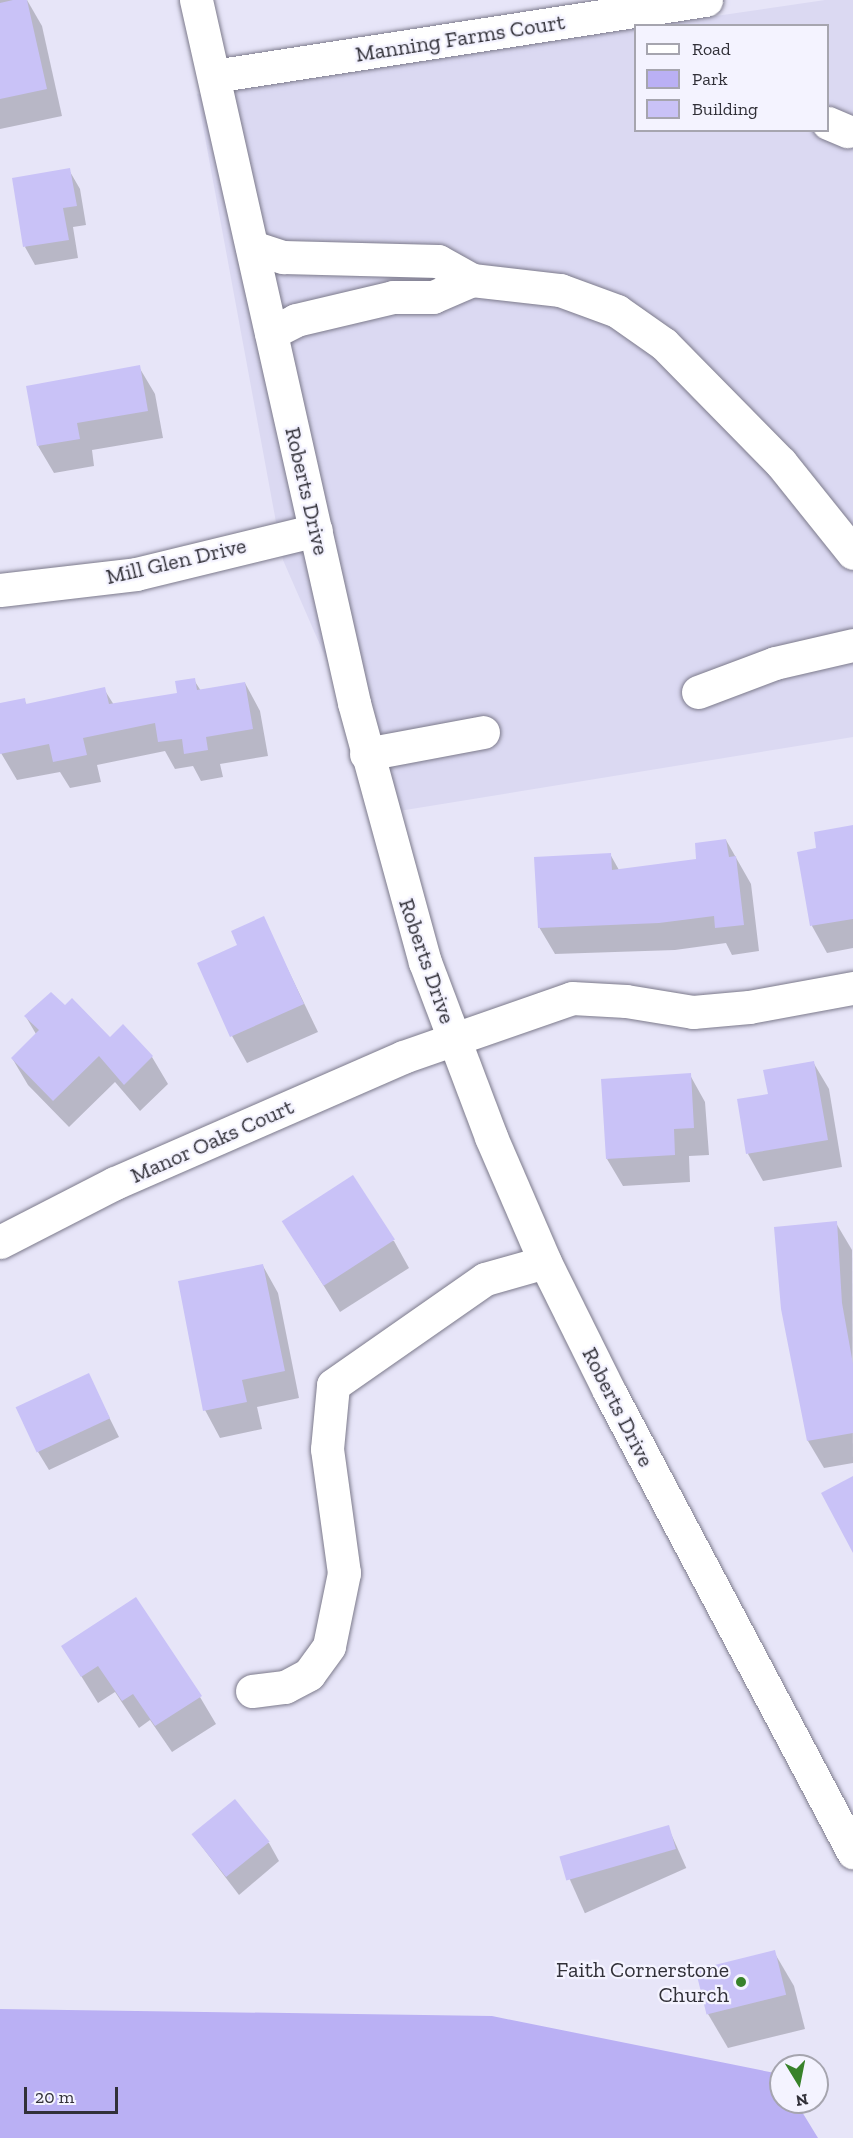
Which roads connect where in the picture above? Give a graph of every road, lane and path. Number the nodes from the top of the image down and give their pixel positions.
1 (196, 0) edge
2 (706, 0) edge
3 (214, 76) junction
4 (252, 247) junction
5 (472, 280) junction
6 (271, 333) junction
7 (316, 530) junction
8 (853, 553) edge
9 (0, 590) edge
10 (853, 645) edge
11 (698, 692) dead end
12 (483, 732) dead end
13 (366, 754) junction
14 (853, 988) edge
15 (441, 1042) junction
16 (0, 1242) edge
17 (545, 1262) junction
18 (252, 1691) dead end
19 (853, 1852) edge

1 - 3 street, Roberts Drive
2 - 3 street, Manning Farms Court
3 - 4 street, Roberts Drive
4 - 5 street
4 - 6 street, Roberts Drive
5 - 6 street
5 - 8 street
6 - 7 street, Roberts Drive
7 - 9 street, Mill Glen Drive
7 - 13 street, Roberts Drive
10 - 11 street
12 - 13 street
13 - 15 street, Roberts Drive
14 - 15 street, Manor Oaks Court
15 - 16 street, Manor Oaks Court
15 - 17 street, Roberts Drive
17 - 18 street
17 - 19 street, Roberts Drive

